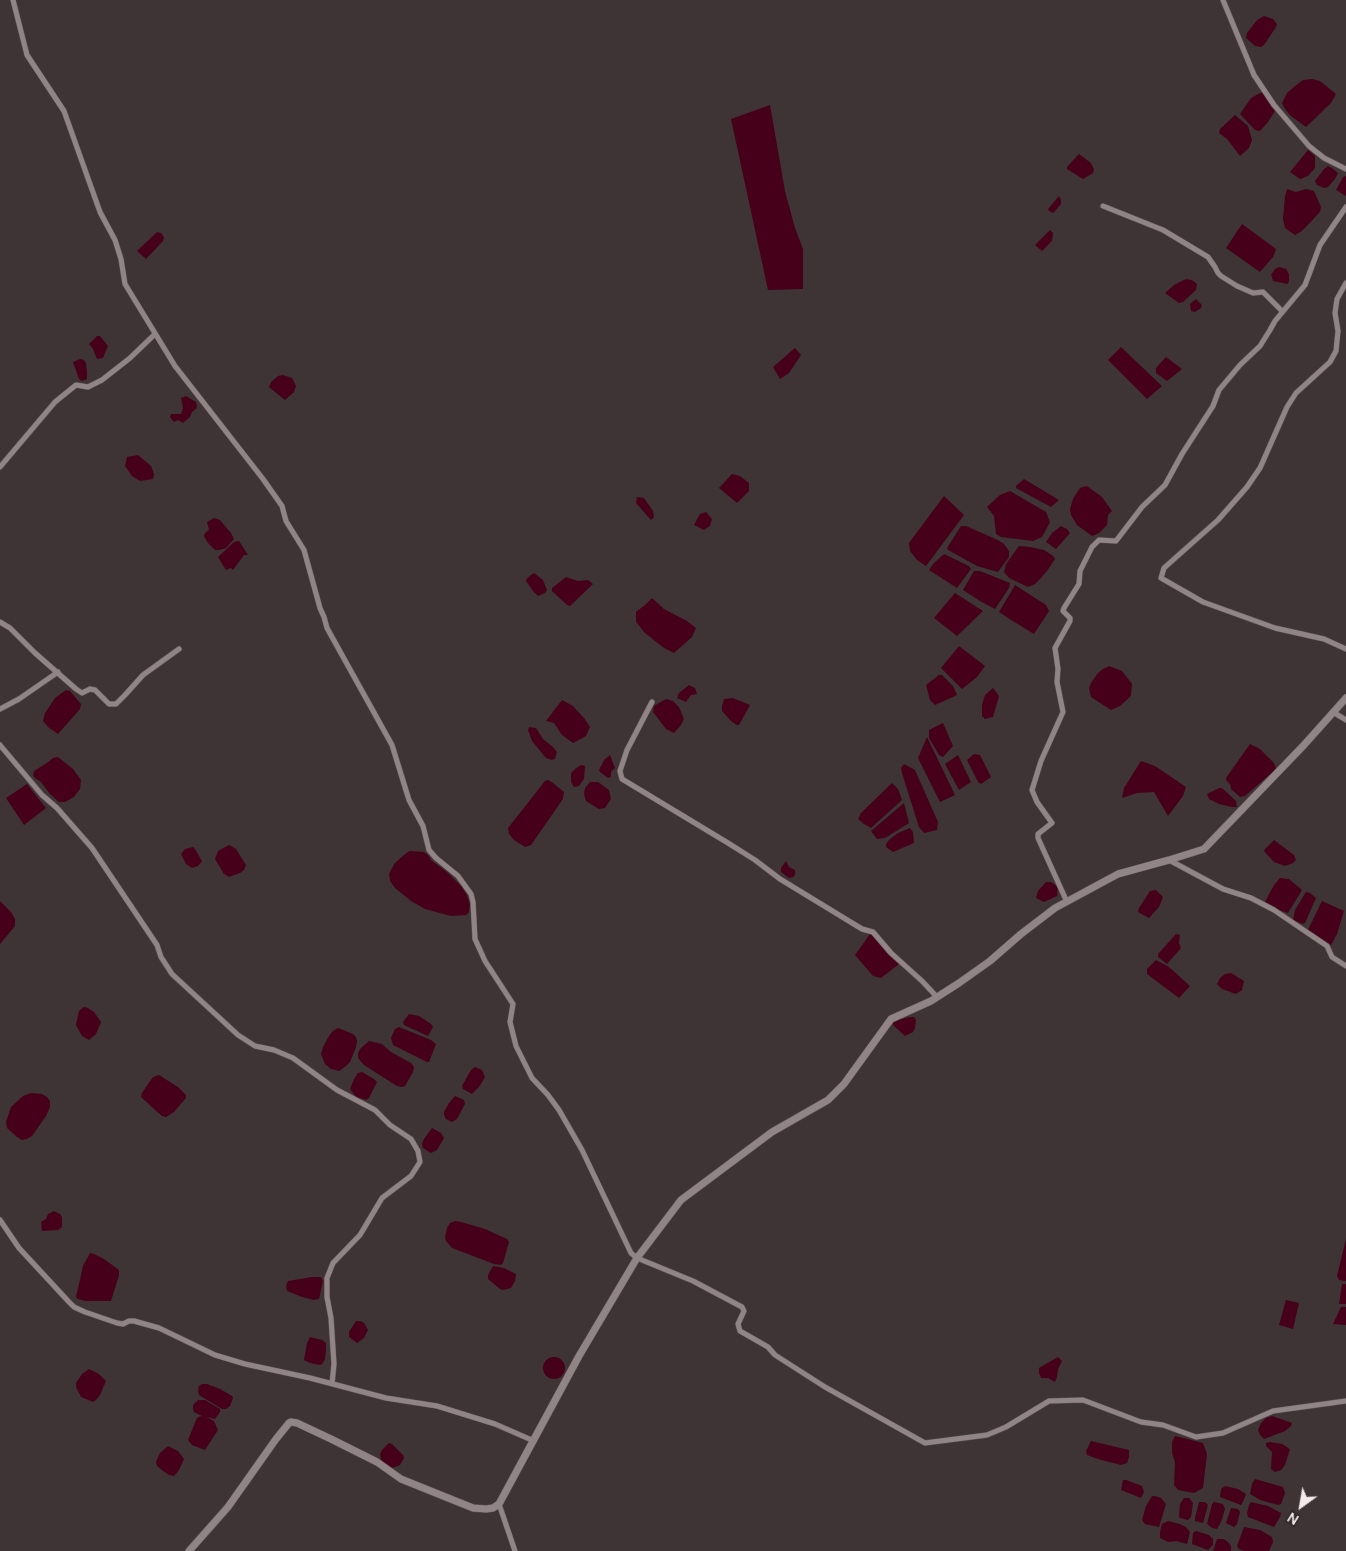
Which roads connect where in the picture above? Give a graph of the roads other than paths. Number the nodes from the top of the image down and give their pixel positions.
1 (13, 0) edge
2 (1223, 0) edge
3 (1346, 169) edge
4 (1103, 206) dead end
5 (1346, 207) edge
6 (1346, 283) edge
7 (1282, 311) junction
8 (155, 334) junction
9 (0, 466) edge
10 (0, 622) edge
11 (179, 649) dead end
12 (1346, 649) edge
13 (58, 672) junction
14 (1346, 698) edge
15 (652, 702) dead end
16 (0, 709) edge
17 (1334, 712) junction
18 (1346, 720) edge
19 (0, 745) edge
20 (1169, 860) junction
21 (1067, 902) junction
22 (1346, 966) edge
23 (937, 997) junction
24 (0, 1220) edge
25 (637, 1258) junction
26 (332, 1384) junction
27 (1346, 1401) edge
28 (534, 1441) junction
29 (499, 1504) junction
30 (189, 1551) edge
31 (515, 1551) edge

1 - 8 street
2 - 3 street
4 - 7 street
5 - 7 street
6 - 12 street
7 - 21 street
8 - 9 street
8 - 25 street
10 - 13 street
11 - 13 street
13 - 16 street
14 - 17 street
15 - 23 street
17 - 18 street
17 - 20 street
19 - 26 street
20 - 21 street
20 - 22 street
21 - 23 street
23 - 25 street
24 - 26 street
25 - 27 street
25 - 28 street
26 - 28 street
28 - 29 street
29 - 30 street
29 - 31 street

